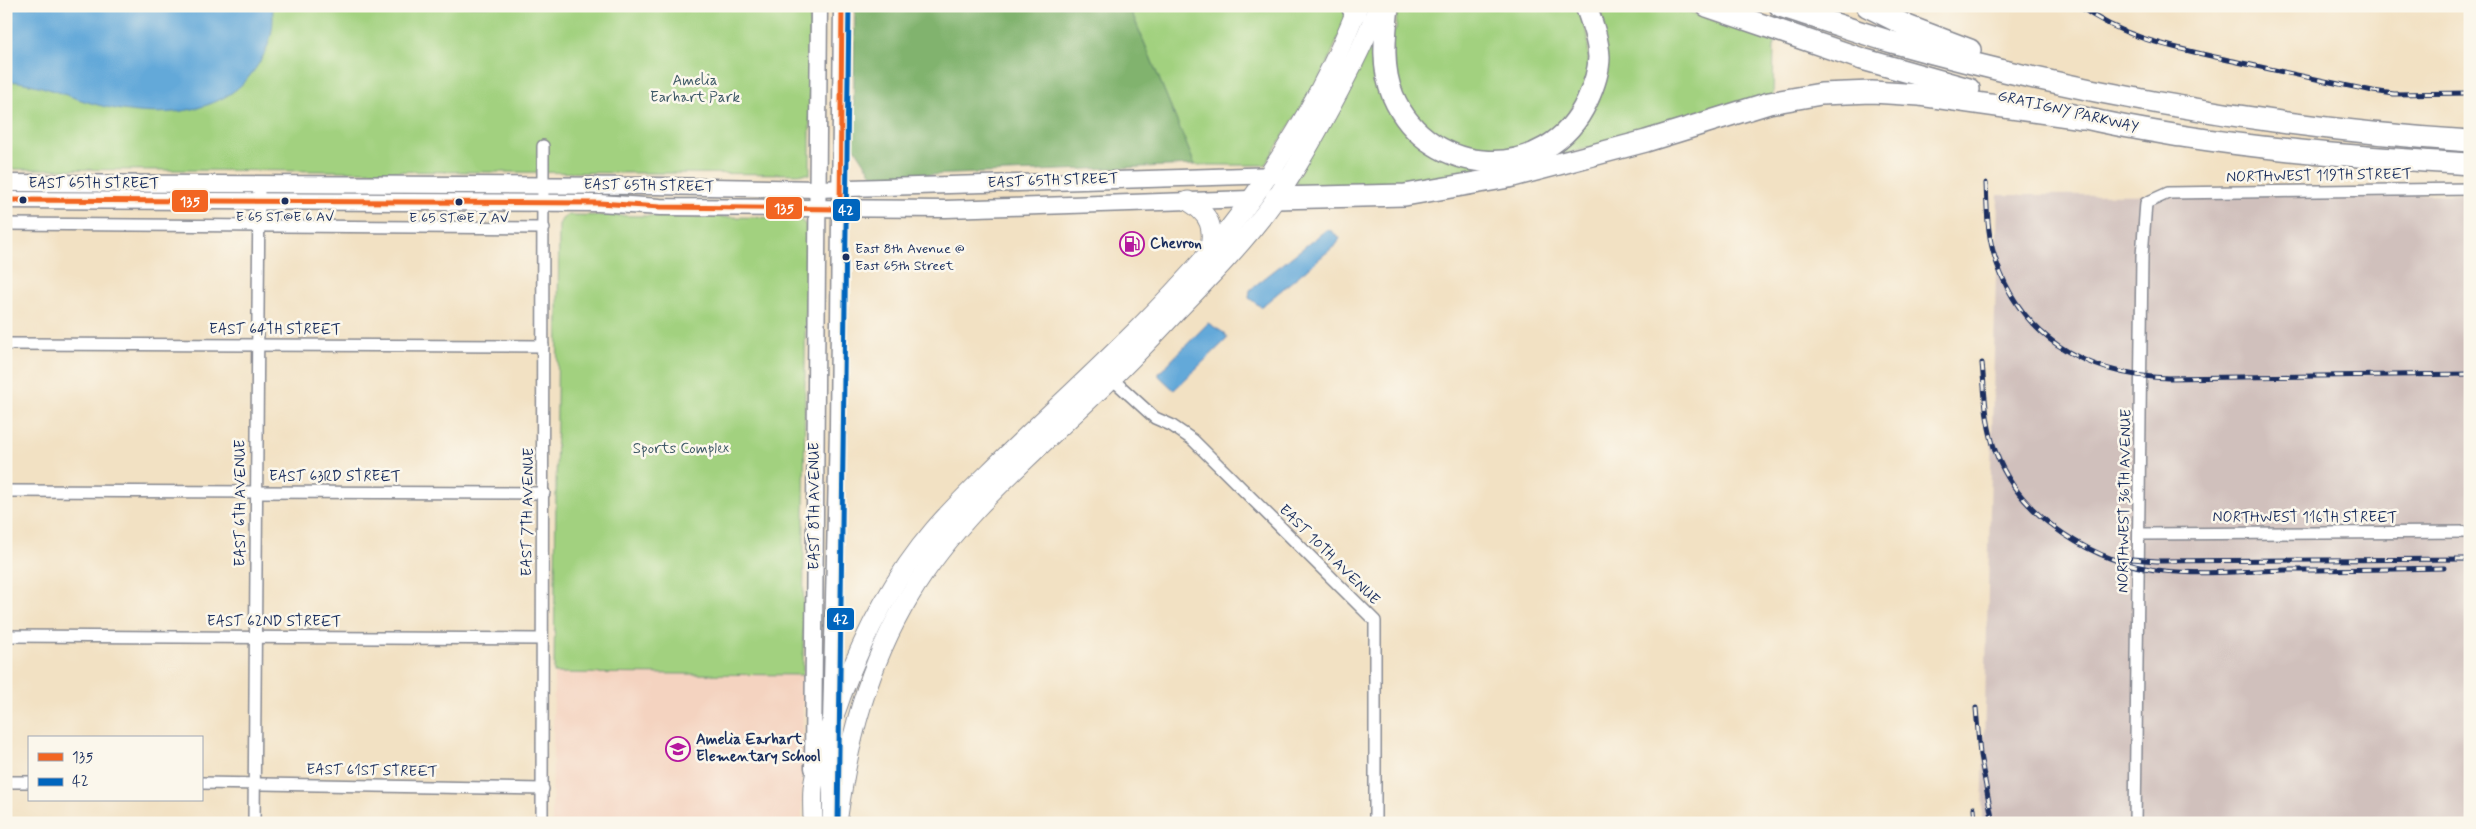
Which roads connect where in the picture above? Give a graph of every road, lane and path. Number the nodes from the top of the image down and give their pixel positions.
1 (819, 6) edge
2 (842, 6) edge
3 (1378, 6) edge
4 (1388, 6) edge
5 (1586, 6) edge
6 (1707, 6) edge
7 (1780, 6) edge
8 (1867, 6) edge
9 (1355, 9) edge
10 (2011, 69) junction
11 (2010, 103) junction
12 (2470, 140) edge
13 (543, 146) dead end
14 (2470, 164) edge
15 (1291, 174) junction
16 (1269, 175) junction
17 (6, 184) edge
18 (259, 184) junction
19 (544, 186) junction
20 (841, 188) junction
21 (817, 189) junction
22 (2470, 189) edge
23 (2168, 193) joint
24 (1276, 198) junction
25 (1250, 199) junction
26 (6, 200) edge
27 (258, 201) junction
28 (1188, 201) junction
29 (544, 202) junction
30 (817, 208) junction
31 (840, 209) junction
32 (6, 224) edge
33 (259, 226) junction
34 (544, 228) junction
35 (1209, 253) junction
36 (6, 344) edge
37 (258, 346) junction
38 (544, 346) junction
39 (1105, 372) junction
40 (816, 429) junction
41 (838, 429) junction
42 (6, 491) edge
43 (256, 492) junction
44 (544, 493) junction
45 (2470, 532) edge
46 (2140, 534) junction
47 (6, 636) edge
48 (255, 637) junction
49 (541, 639) junction
50 (831, 724) junction
51 (6, 782) edge
52 (28, 782) edge
53 (202, 783) edge
54 (254, 784) junction
55 (813, 788) junction
56 (543, 789) junction
57 (254, 823) edge
58 (542, 823) edge
59 (813, 823) edge
60 (831, 823) edge
61 (837, 823) edge
62 (1375, 823) edge
63 (2135, 823) edge

1 - 21 main road, EAST 8TH AVENUE
2 - 20 main road, EAST 8TH AVENUE
3 - 15 main road
4 - 5 highway
6 - 11 highway, GRATIGNY PARKWAY
7 - 10 highway, GRATIGNY PARKWAY
8 - 10 highway
9 - 16 main road
10 - 12 highway, GRATIGNY PARKWAY
11 - 14 highway, GRATIGNY PARKWAY
11 - 24 highway
13 - 19 street, EAST 7TH AVENUE
15 - 16 main road, EAST 65TH STREET
15 - 24 main road
16 - 20 main road, EAST 65TH STREET
16 - 25 main road
17 - 18 main road, EAST 65TH STREET
18 - 19 main road, EAST 65TH STREET
18 - 27 street, EAST 6TH AVENUE
19 - 21 main road, EAST 65TH STREET
19 - 29 street, EAST 7TH AVENUE
20 - 21 main road, EAST 65TH STREET
20 - 31 main road, EAST 8TH AVENUE
21 - 30 main road, EAST 8TH AVENUE
22 - 23 street, NORTHWEST 119TH STREET
23 - 46 street, NORTHWEST 36TH AVENUE
24 - 25 main road, EAST 65TH STREET
24 - 39 main road
25 - 28 main road, EAST 65TH STREET
25 - 35 main road
26 - 27 main road, EAST 65TH STREET
27 - 29 main road, EAST 65TH STREET
27 - 33 street, EAST 6TH AVENUE
28 - 31 main road, EAST 65TH STREET
28 - 35 main road
29 - 30 main road, EAST 65TH STREET
29 - 34 street, EAST 7TH AVENUE
30 - 31 main road, EAST 65TH STREET
30 - 40 main road, EAST 8TH AVENUE
31 - 41 main road, EAST 8TH AVENUE
32 - 33 street
33 - 34 street
33 - 37 street, EAST 6TH AVENUE
34 - 38 street, EAST 7TH AVENUE
35 - 39 main road
36 - 37 street, EAST 64TH STREET
37 - 38 street, EAST 64TH STREET
37 - 43 street, EAST 6TH AVENUE
38 - 44 street, EAST 7TH AVENUE
39 - 50 main road
39 - 61 main road
39 - 62 street, EAST 10TH AVENUE
40 - 41 main road
40 - 55 main road, EAST 8TH AVENUE
41 - 50 main road, EAST 8TH AVENUE
42 - 43 street, EAST 63RD STREET
43 - 44 street, EAST 63RD STREET
43 - 48 street, EAST 6TH AVENUE
44 - 49 street, EAST 7TH AVENUE
45 - 46 street, NORTHWEST 116TH STREET
46 - 63 street, NORTHWEST 36TH AVENUE
47 - 48 street, EAST 62ND STREET
48 - 49 street, EAST 62ND STREET
48 - 54 street, EAST 6TH AVENUE
49 - 56 street, EAST 7TH AVENUE
50 - 55 main road
50 - 60 main road, EAST 8TH AVENUE
51 - 52 street
53 - 54 street, EAST 61ST STREET
54 - 56 street, EAST 61ST STREET
54 - 57 street, EAST 6TH AVENUE
55 - 59 main road, EAST 8TH AVENUE
56 - 58 street, EAST 7TH AVENUE

